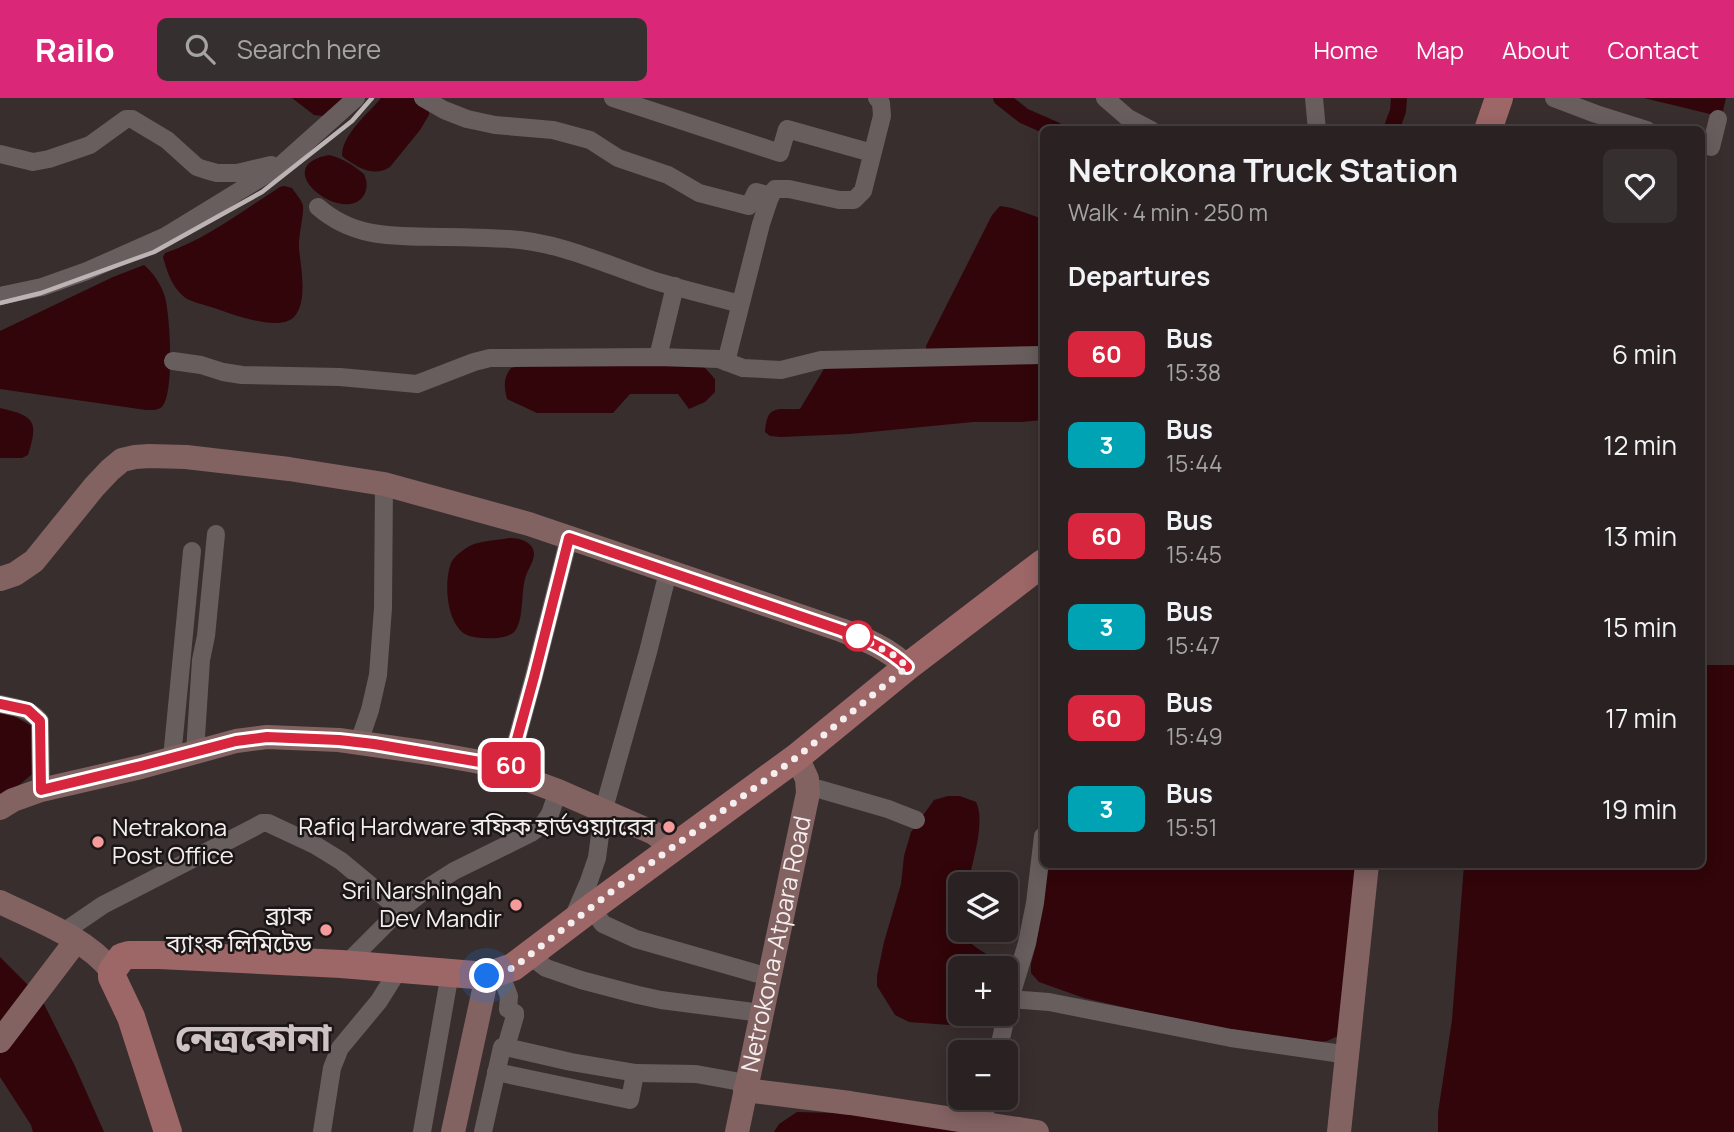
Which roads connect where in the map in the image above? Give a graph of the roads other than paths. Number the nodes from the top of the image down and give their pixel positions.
1 (356, 98) edge
2 (423, 98) edge
3 (612, 98) edge
4 (877, 98) edge
5 (1105, 98) edge
6 (1314, 98) edge
7 (1499, 98) edge
8 (1554, 98) edge
9 (1718, 118) dead end
10 (1143, 126) edge
11 (1317, 126) edge
12 (1489, 126) edge
13 (1634, 126) edge
14 (1705, 145) edge
15 (872, 153) junction
16 (0, 154) edge
17 (280, 166) junction
18 (771, 196) junction
19 (318, 207) dead end
20 (675, 286) junction
21 (0, 296) edge
22 (740, 304) junction
23 (1040, 355) edge
24 (658, 357) junction
25 (173, 361) dead end
26 (726, 362) junction
27 (383, 484) junction
28 (216, 534) dead end
29 (569, 538) junction
30 (192, 551) dead end
31 (1040, 565) edge
32 (668, 572) junction
33 (0, 579) edge
34 (907, 667) junction
35 (0, 704) edge
36 (359, 742) junction
37 (183, 755) junction
38 (797, 757) junction
39 (508, 772) junction
40 (808, 788) junction
41 (41, 790) junction
42 (558, 791) junction
43 (0, 808) edge
44 (603, 812) junction
45 (916, 820) dead end
46 (672, 847) junction
47 (1040, 862) edge
48 (1367, 868) edge
49 (0, 902) edge
50 (591, 908) junction
51 (400, 910) junction
52 (567, 925) junction
53 (69, 937) junction
54 (529, 955) junction
55 (346, 964) junction
56 (398, 969) junction
57 (112, 971) junction
58 (450, 973) junction
59 (1018, 973) edge
60 (494, 975) junction
61 (769, 977) junction
62 (1018, 1000) edge
63 (761, 1013) junction
64 (0, 1041) edge
65 (506, 1047) junction
66 (1346, 1056) junction
67 (496, 1072) junction
68 (635, 1073) junction
69 (746, 1087) junction
70 (986, 1110) edge
71 (984, 1123) junction
72 (168, 1132) edge
73 (322, 1132) edge
74 (422, 1132) edge
75 (453, 1132) edge
76 (483, 1132) edge
77 (737, 1132) edge
78 (1037, 1132) edge
79 (1339, 1132) edge

1 - 17 street
2 - 18 street
3 - 15 street
4 - 15 street
5 - 10 street
6 - 11 street
7 - 12 main road
8 - 13 street
9 - 14 street
15 - 18 street
16 - 17 street
17 - 21 street
18 - 22 street
19 - 20 street
20 - 22 street
20 - 24 street
22 - 26 street
23 - 26 street
24 - 25 street
24 - 26 street
27 - 29 street
27 - 33 street
27 - 36 street
28 - 37 street
29 - 32 street
29 - 39 street
30 - 37 street
31 - 34 main road
32 - 34 street
32 - 44 street
34 - 38 main road
35 - 41 street
36 - 37 street
36 - 39 street
37 - 41 street
38 - 40 street, Netrokona-Atpara Road
38 - 46 main road
39 - 42 street
40 - 45 street
40 - 61 street, Netrokona-Atpara Road
41 - 43 street
42 - 44 street
42 - 51 street
44 - 46 street
44 - 52 street
46 - 50 main road
47 - 59 street
48 - 66 street
49 - 53 street
50 - 52 main road
50 - 61 street
51 - 53 street
51 - 55 street
52 - 54 main road
53 - 57 street
53 - 64 street
54 - 60 main road
54 - 63 street
55 - 56 main road
55 - 57 main road
56 - 58 main road
56 - 73 street
57 - 72 main road
58 - 60 main road
58 - 74 street
60 - 65 street
60 - 75 street
61 - 63 street, Netrokona-Atpara Road
62 - 66 street
63 - 69 street, Netrokona-Atpara Road
65 - 67 street
65 - 68 street
66 - 79 street
67 - 68 street
67 - 76 street
68 - 69 street
69 - 71 street
69 - 77 street, Netrokona-Atpara Road
70 - 71 street
71 - 78 street

